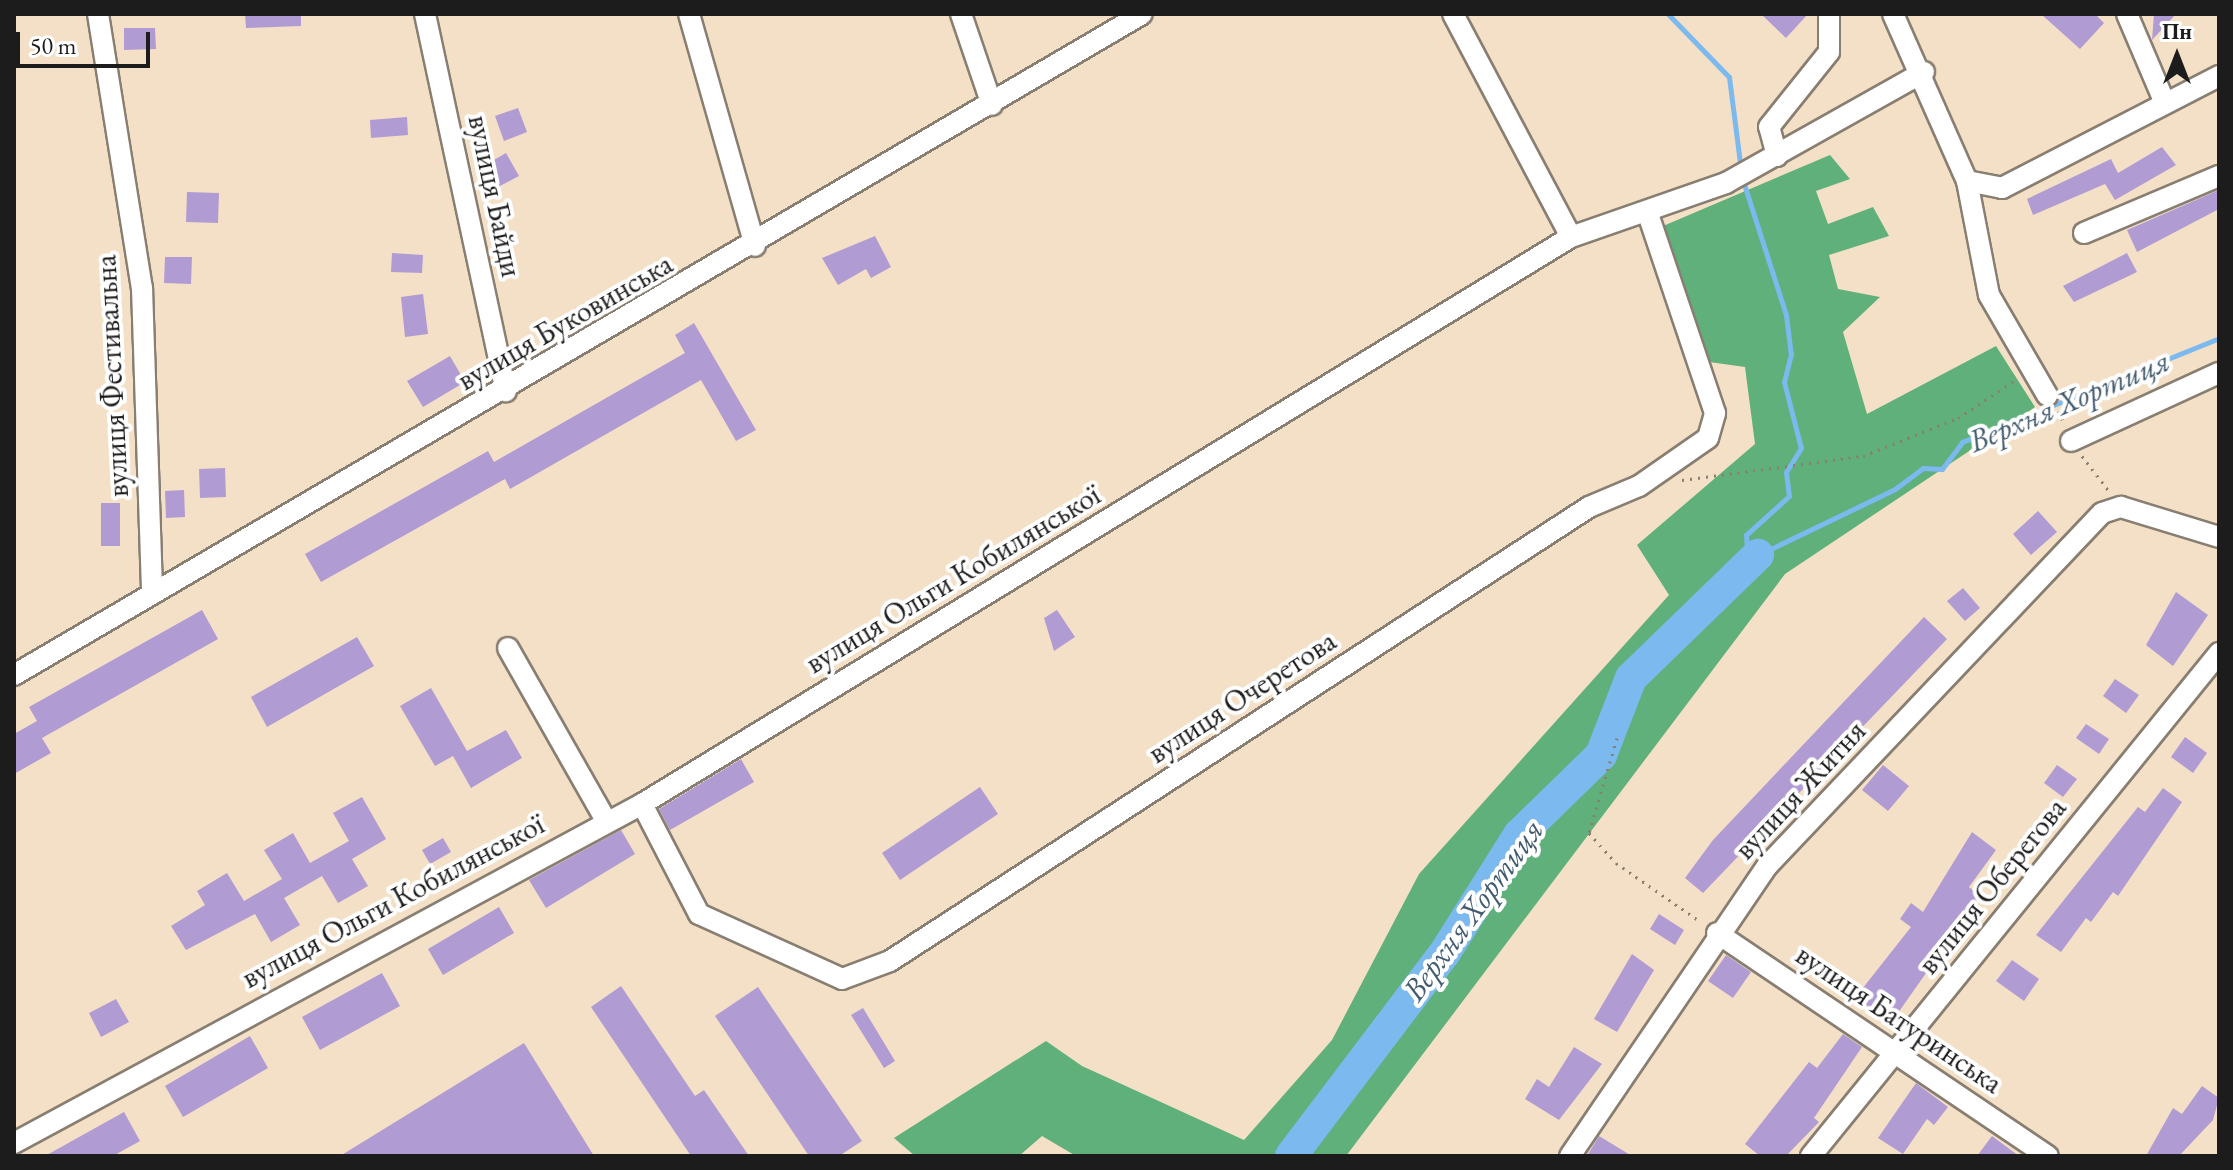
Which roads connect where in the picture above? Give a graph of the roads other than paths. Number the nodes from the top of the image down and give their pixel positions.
1 (98, 14) edge
2 (425, 14) edge
3 (689, 14) edge
4 (961, 14) edge
5 (1142, 14) edge
6 (1453, 14) edge
7 (1829, 14) edge
8 (1893, 14) edge
9 (2127, 14) edge
10 (1924, 72) junction
11 (2219, 76) edge
12 (2165, 103) junction
13 (992, 105) junction
14 (1769, 160) junction
15 (2219, 176) edge
16 (1967, 181) junction
17 (1648, 214) junction
18 (2084, 233) dead end
19 (1571, 237) junction
20 (755, 246) junction
21 (2219, 373) edge
22 (506, 391) junction
23 (2047, 395) dead end
24 (2071, 441) road end
25 (2219, 537) edge
26 (152, 594) junction
27 (508, 648) dead end
28 (2219, 653) edge
29 (14, 675) edge
30 (642, 804) junction
31 (607, 822) junction
32 (1717, 933) junction
33 (1896, 1051) junction
34 (14, 1143) edge
35 (1570, 1156) edge
36 (1811, 1156) edge
37 (2048, 1156) edge

1 - 26 street, вулиця Фестивальна
2 - 22 street, вулиця Байди
3 - 20 street
4 - 13 street
5 - 13 street, вулиця Буковинська
6 - 19 street
7 - 14 street
8 - 10 street
9 - 12 street
10 - 14 street, вулиця Ольги Кобилянської
10 - 16 street
11 - 12 street
12 - 16 street
13 - 20 street, вулиця Буковинська
14 - 17 street, вулиця Ольги Кобилянської
15 - 18 street
16 - 23 street
17 - 19 street, вулиця Ольги Кобилянської
17 - 30 street, вулиця Очеретова
19 - 30 street, вулиця Ольги Кобилянської
20 - 22 street, вулиця Буковинська
21 - 24 street
22 - 26 street, вулиця Буковинська
25 - 32 street, вулиця Житня
26 - 29 street, вулиця Буковинська
27 - 31 street
28 - 33 street, вулиця Оберегова
30 - 31 street, вулиця Ольги Кобилянської
31 - 34 street, вулиця Ольги Кобилянської
32 - 33 street, вулиця Батуринська
32 - 35 street, вулиця Житня
33 - 36 street, вулиця Оберегова
33 - 37 street, вулиця Батуринська

